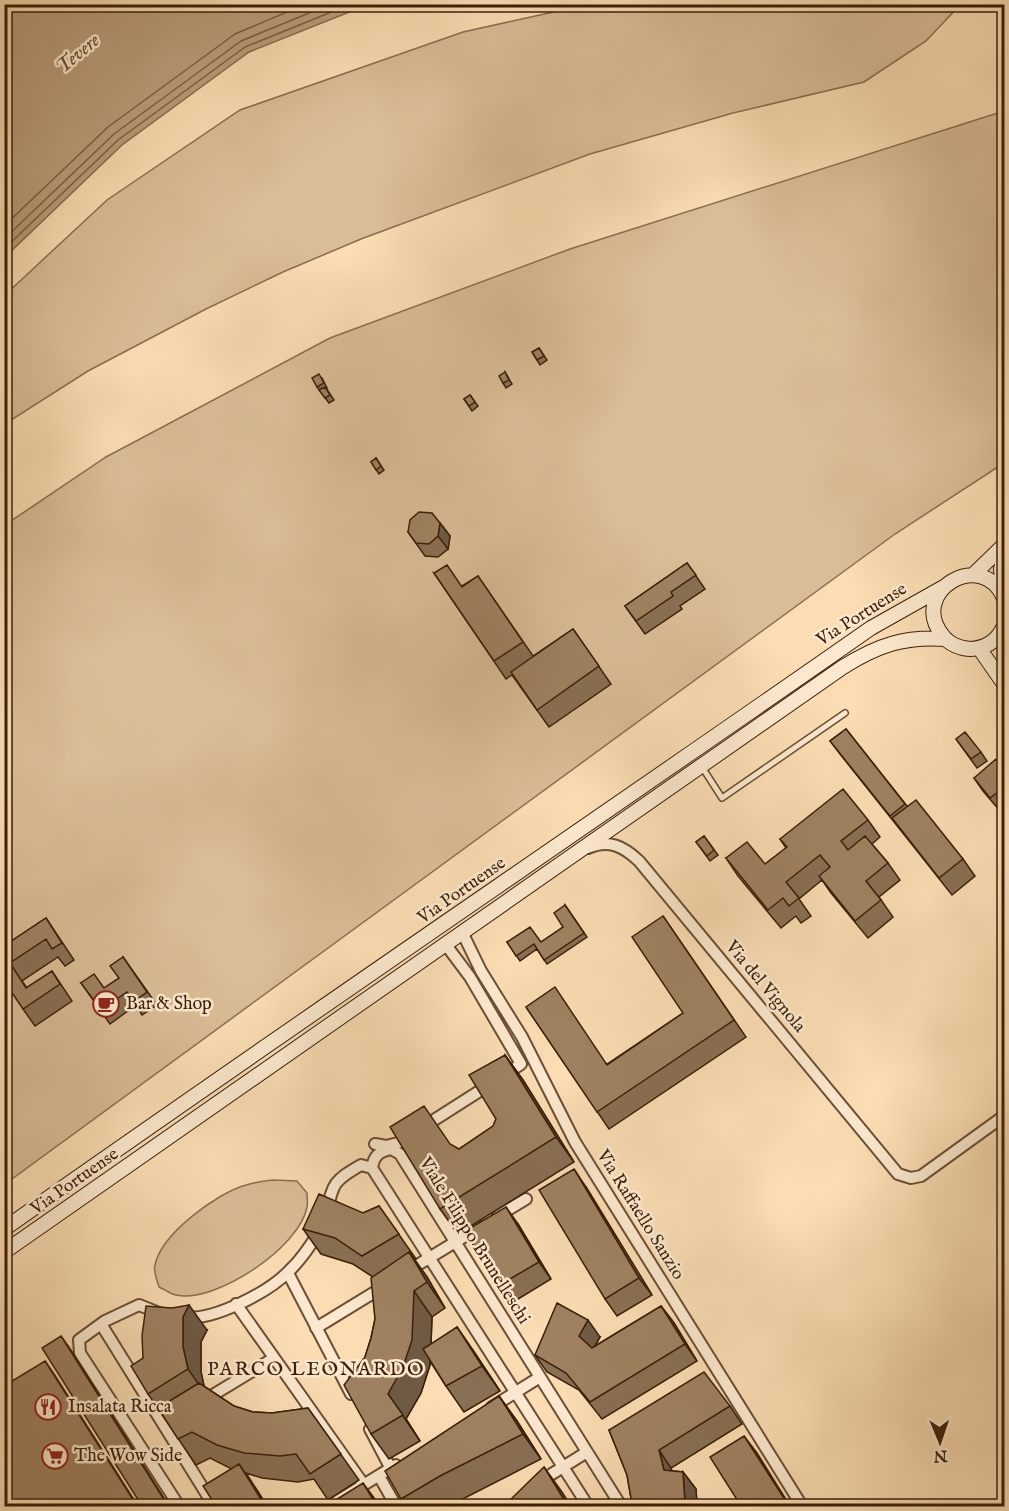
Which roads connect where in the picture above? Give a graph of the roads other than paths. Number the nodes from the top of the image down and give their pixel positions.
1 (1005, 545) edge
2 (1005, 556) edge
3 (973, 575) junction
4 (942, 588) junction
5 (1004, 596) edge
6 (1004, 628) edge
7 (946, 639) junction
8 (979, 648) junction
9 (1005, 650) edge
10 (1005, 684) edge
11 (845, 713) dead end
12 (700, 765) junction
13 (582, 851) junction
14 (463, 934) junction
15 (446, 945) junction
16 (1005, 1116) edge
17 (375, 1144) dead end
18 (372, 1168) junction
19 (526, 1199) dead end
20 (4, 1229) edge
21 (454, 1242) junction
22 (4, 1252) edge
23 (428, 1258) junction
24 (288, 1273) junction
25 (236, 1304) junction
26 (101, 1324) junction
27 (316, 1328) junction
28 (274, 1358) junction
29 (540, 1377) junction
30 (514, 1394) junction
31 (194, 1407) edge
32 (486, 1411) edge
33 (174, 1419) edge
34 (164, 1425) junction
35 (587, 1452) junction
36 (410, 1457) edge
37 (562, 1467) junction
38 (391, 1469) junction
39 (379, 1476) junction
40 (364, 1485) junction
41 (527, 1490) edge
42 (179, 1506) edge
43 (214, 1506) edge
44 (329, 1506) edge
45 (396, 1506) edge
46 (588, 1506) edge
47 (621, 1506) edge
48 (802, 1506) edge

1 - 3 street
2 - 5 street
3 - 4 street, Via Portuense
3 - 5 street
4 - 7 street
4 - 20 street, Via Portuense
6 - 8 street
6 - 9 street
7 - 8 street, Via Portuense
7 - 12 street, Via Portuense
8 - 10 street
11 - 12 lane
12 - 13 street, Via Portuense
13 - 14 street, Via Portuense
13 - 16 street, Via del Vignola
14 - 15 street, Via Portuense
14 - 48 street, Via Raffaello Sanzio
15 - 17 street
15 - 22 street, Via Portuense
18 - 21 street, Viale Filippo Brunelleschi
18 - 23 street
18 - 24 street
19 - 21 street
21 - 23 street
21 - 29 street, Viale Filippo Brunelleschi
23 - 27 street
23 - 30 street
24 - 25 street
24 - 27 street
25 - 26 street
25 - 28 street
26 - 34 street
26 - 42 street
27 - 38 street
28 - 31 street
28 - 40 street
29 - 30 street
29 - 35 street, Viale Filippo Brunelleschi
30 - 32 street
30 - 37 street
33 - 34 street
34 - 43 street
35 - 37 street
35 - 47 street, Viale Filippo Brunelleschi
36 - 38 street
37 - 41 street
37 - 46 street
38 - 39 street
39 - 40 street
39 - 45 street
40 - 44 street

